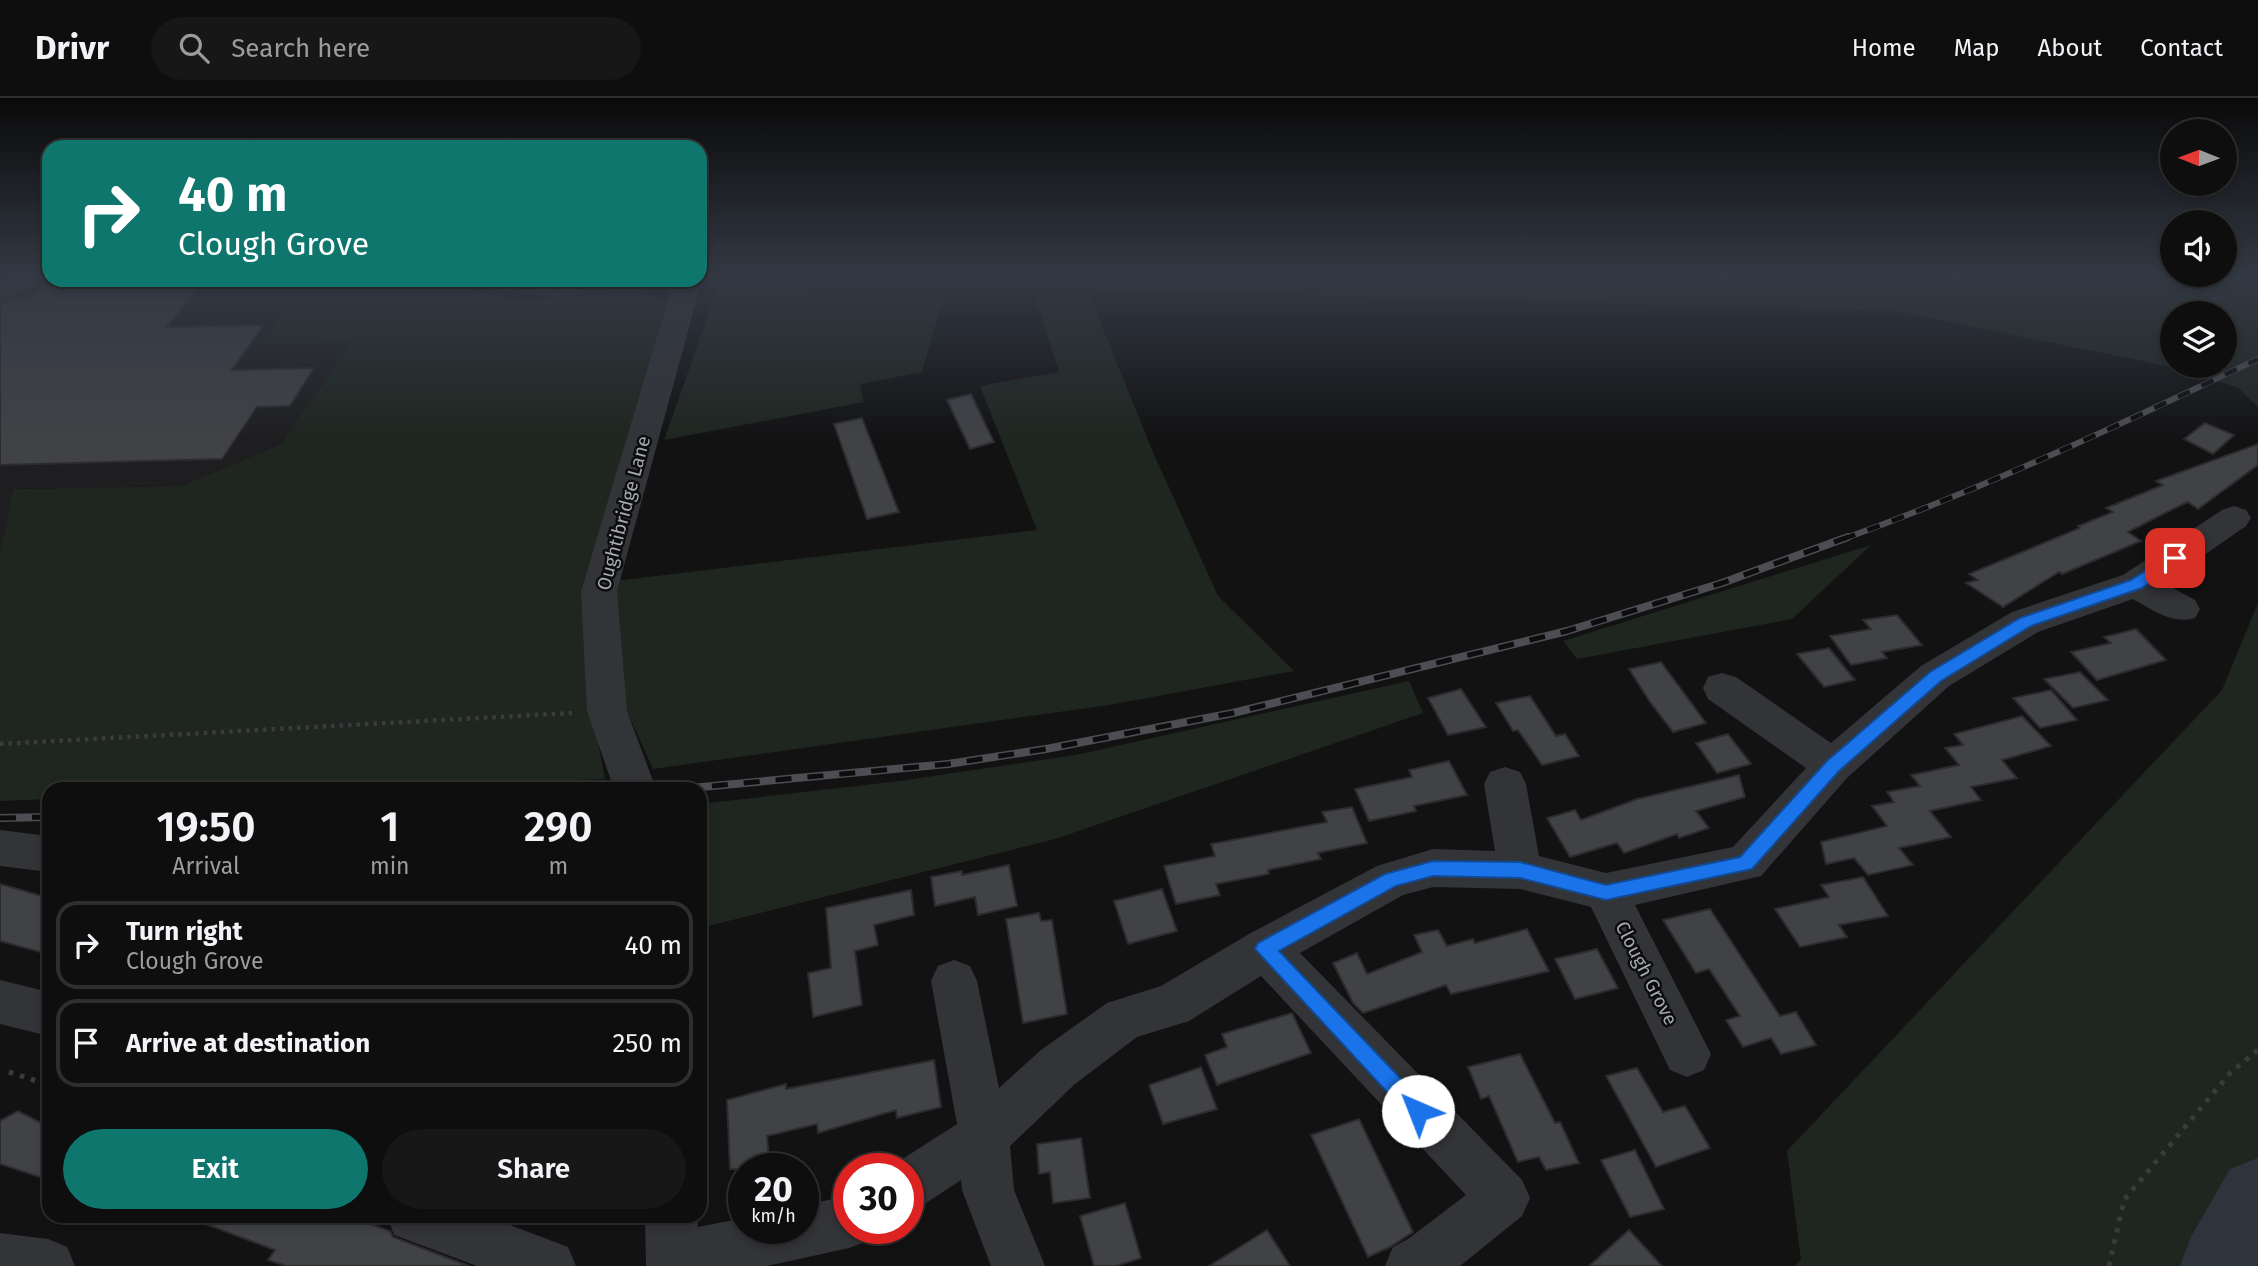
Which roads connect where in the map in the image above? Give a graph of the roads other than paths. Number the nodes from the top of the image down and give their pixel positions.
1 (673, 333) edge
2 (2234, 518) dead end
3 (2136, 584) junction
4 (2182, 610) dead end
5 (1722, 688) dead end
6 (1833, 766) junction
7 (633, 782) edge
8 (1505, 784) dead end
9 (0, 848) edge
10 (42, 853) edge
11 (1520, 870) junction
12 (1606, 892) junction
13 (1265, 949) junction
14 (954, 981) dead end
15 (0, 1002) edge
16 (42, 1012) edge
17 (1687, 1054) dead end
18 (984, 1136) junction
19 (924, 1175) edge
20 (432, 1223) edge
21 (833, 1224) edge
22 (673, 1247) edge
23 (0, 1259) edge
24 (1419, 1262) edge
25 (48, 1266) edge
26 (549, 1266) edge
27 (1018, 1266) edge

1 - 7 street, Oughtibridge Lane
2 - 3 street
3 - 4 street
3 - 6 street
5 - 6 street
6 - 12 street
8 - 11 street
9 - 10 street
11 - 12 street
11 - 13 street
12 - 17 street, Clough Grove
13 - 18 street
13 - 24 street
14 - 18 street
15 - 16 street
18 - 19 street
18 - 27 street
20 - 26 street
21 - 22 street
23 - 25 street

